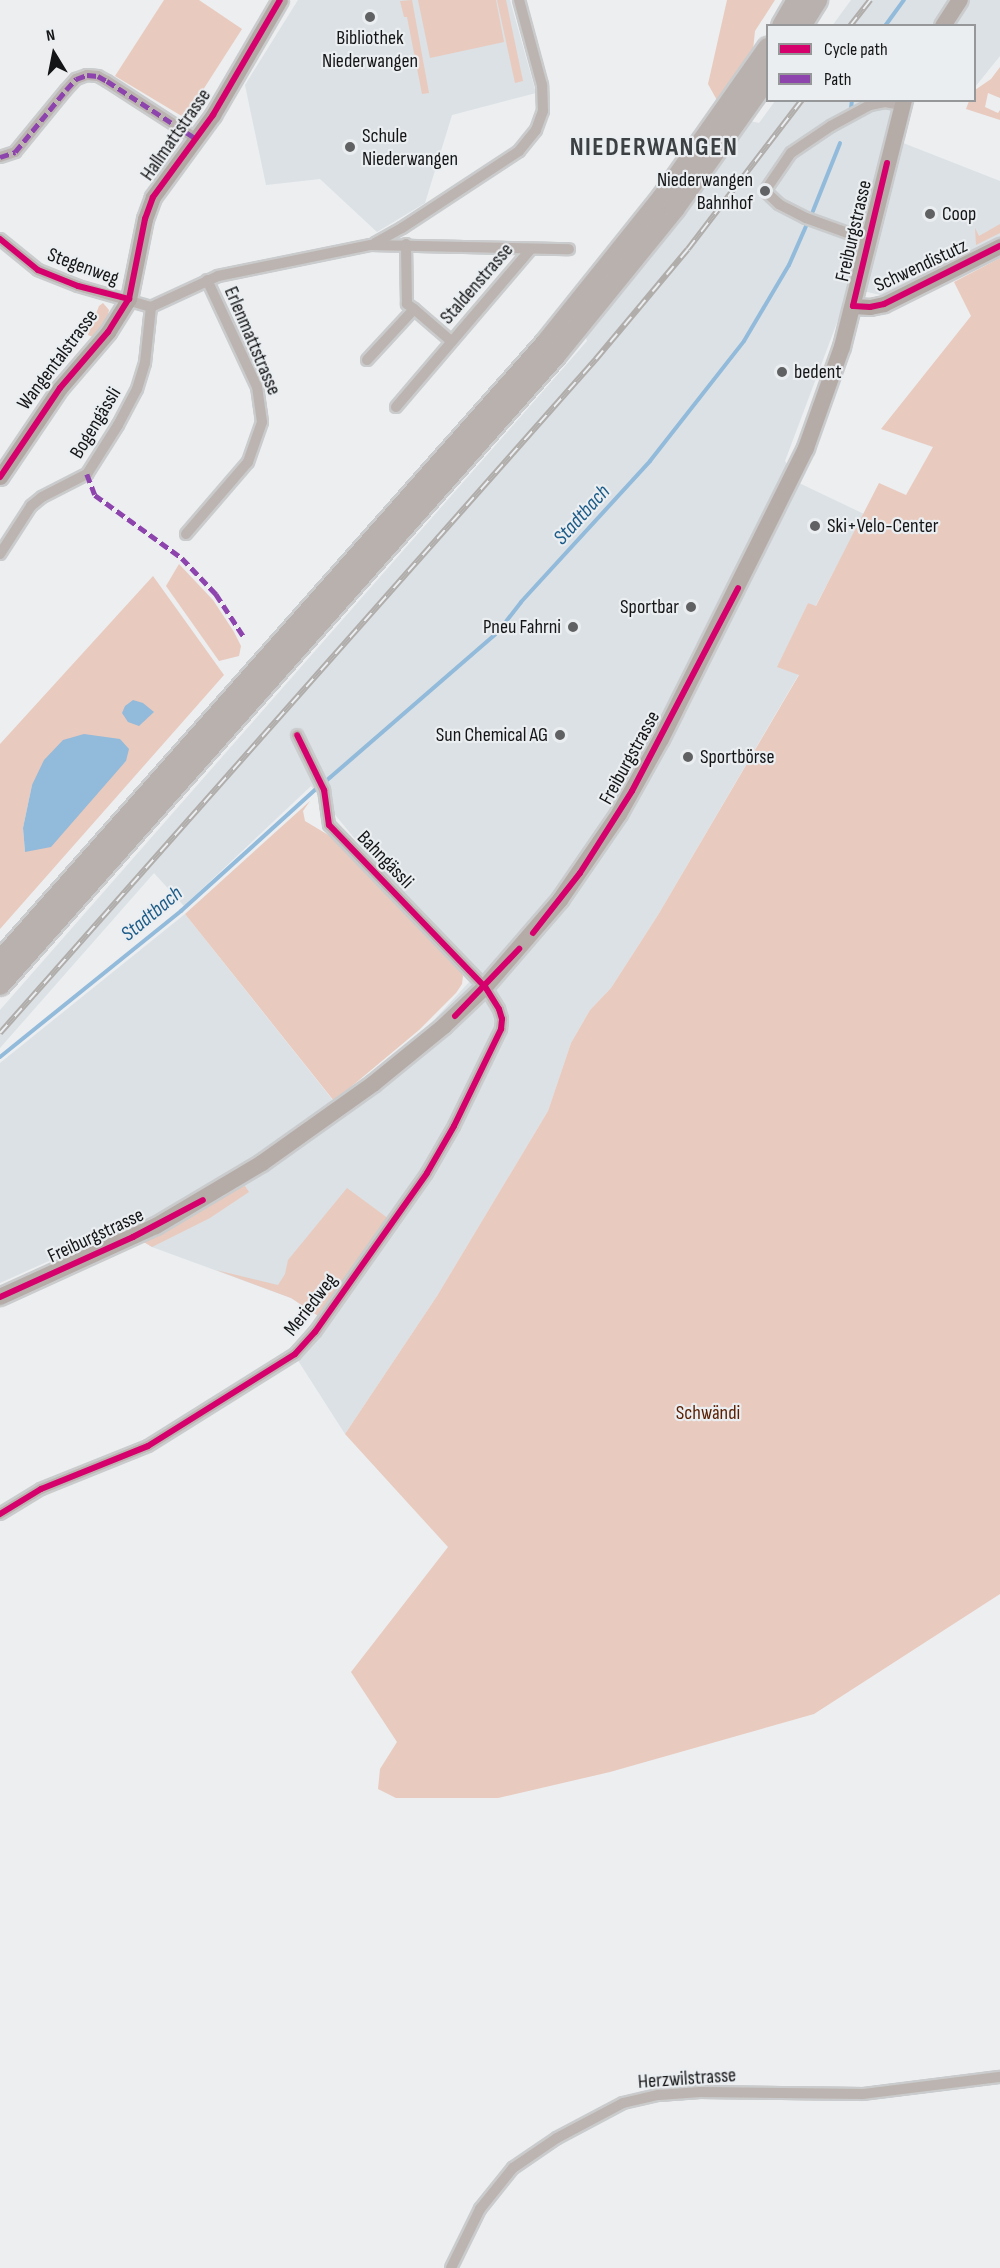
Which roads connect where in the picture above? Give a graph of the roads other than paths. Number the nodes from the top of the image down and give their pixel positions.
1 (280, 0) edge
2 (519, 0) edge
3 (798, 0) edge
4 (816, 0) edge
5 (960, 0) edge
6 (783, 24) edge
7 (802, 24) edge
8 (944, 24) edge
9 (766, 51) edge
10 (766, 80) edge
11 (903, 103) edge
12 (195, 138) junction
13 (0, 157) edge
14 (0, 239) edge
15 (870, 241) junction
16 (406, 244) junction
17 (371, 245) junction
18 (1000, 246) edge
19 (569, 249) dead end
20 (530, 250) junction
21 (207, 280) junction
22 (129, 299) junction
23 (853, 306) junction
24 (151, 307) junction
25 (414, 309) junction
26 (451, 341) junction
27 (367, 360) dead end
28 (396, 407) dead end
29 (0, 477) edge
30 (186, 534) dead end
31 (0, 554) edge
32 (297, 735) dead end
33 (0, 961) edge
34 (0, 985) edge
35 (485, 987) junction
36 (0, 1297) edge
37 (0, 1514) edge
38 (1000, 2077) edge
39 (451, 2268) edge

1 - 12 street, Hallmattstrasse
2 - 17 street
3 - 6 highway
4 - 7 highway
5 - 8 main road
9 - 33 highway
10 - 34 highway
11 - 15 main road, Freiburgstrasse
11 - 15 street
12 - 13 street
12 - 22 street, Hallmattstrasse
14 - 22 street, Stegenweg
15 - 23 main road, Freiburgstrasse
16 - 17 street
16 - 20 street
16 - 25 street, Staldenstrasse
17 - 21 street
18 - 23 street, Schwendistutz
19 - 20 street
20 - 26 street, Staldenstrasse
21 - 24 street
21 - 30 street, Erlenmattstrasse
22 - 24 street
22 - 29 street, Wangentalstrasse
23 - 35 main road, Freiburgstrasse
24 - 31 street, Bogengässli
25 - 26 street, Staldenstrasse
25 - 27 street, Staldenstrasse
26 - 28 street, Staldenstrasse
32 - 35 street, Bahngässli
35 - 36 main road, Freiburgstrasse
35 - 37 street, Meriedweg
38 - 39 street, Herzwilstrasse

